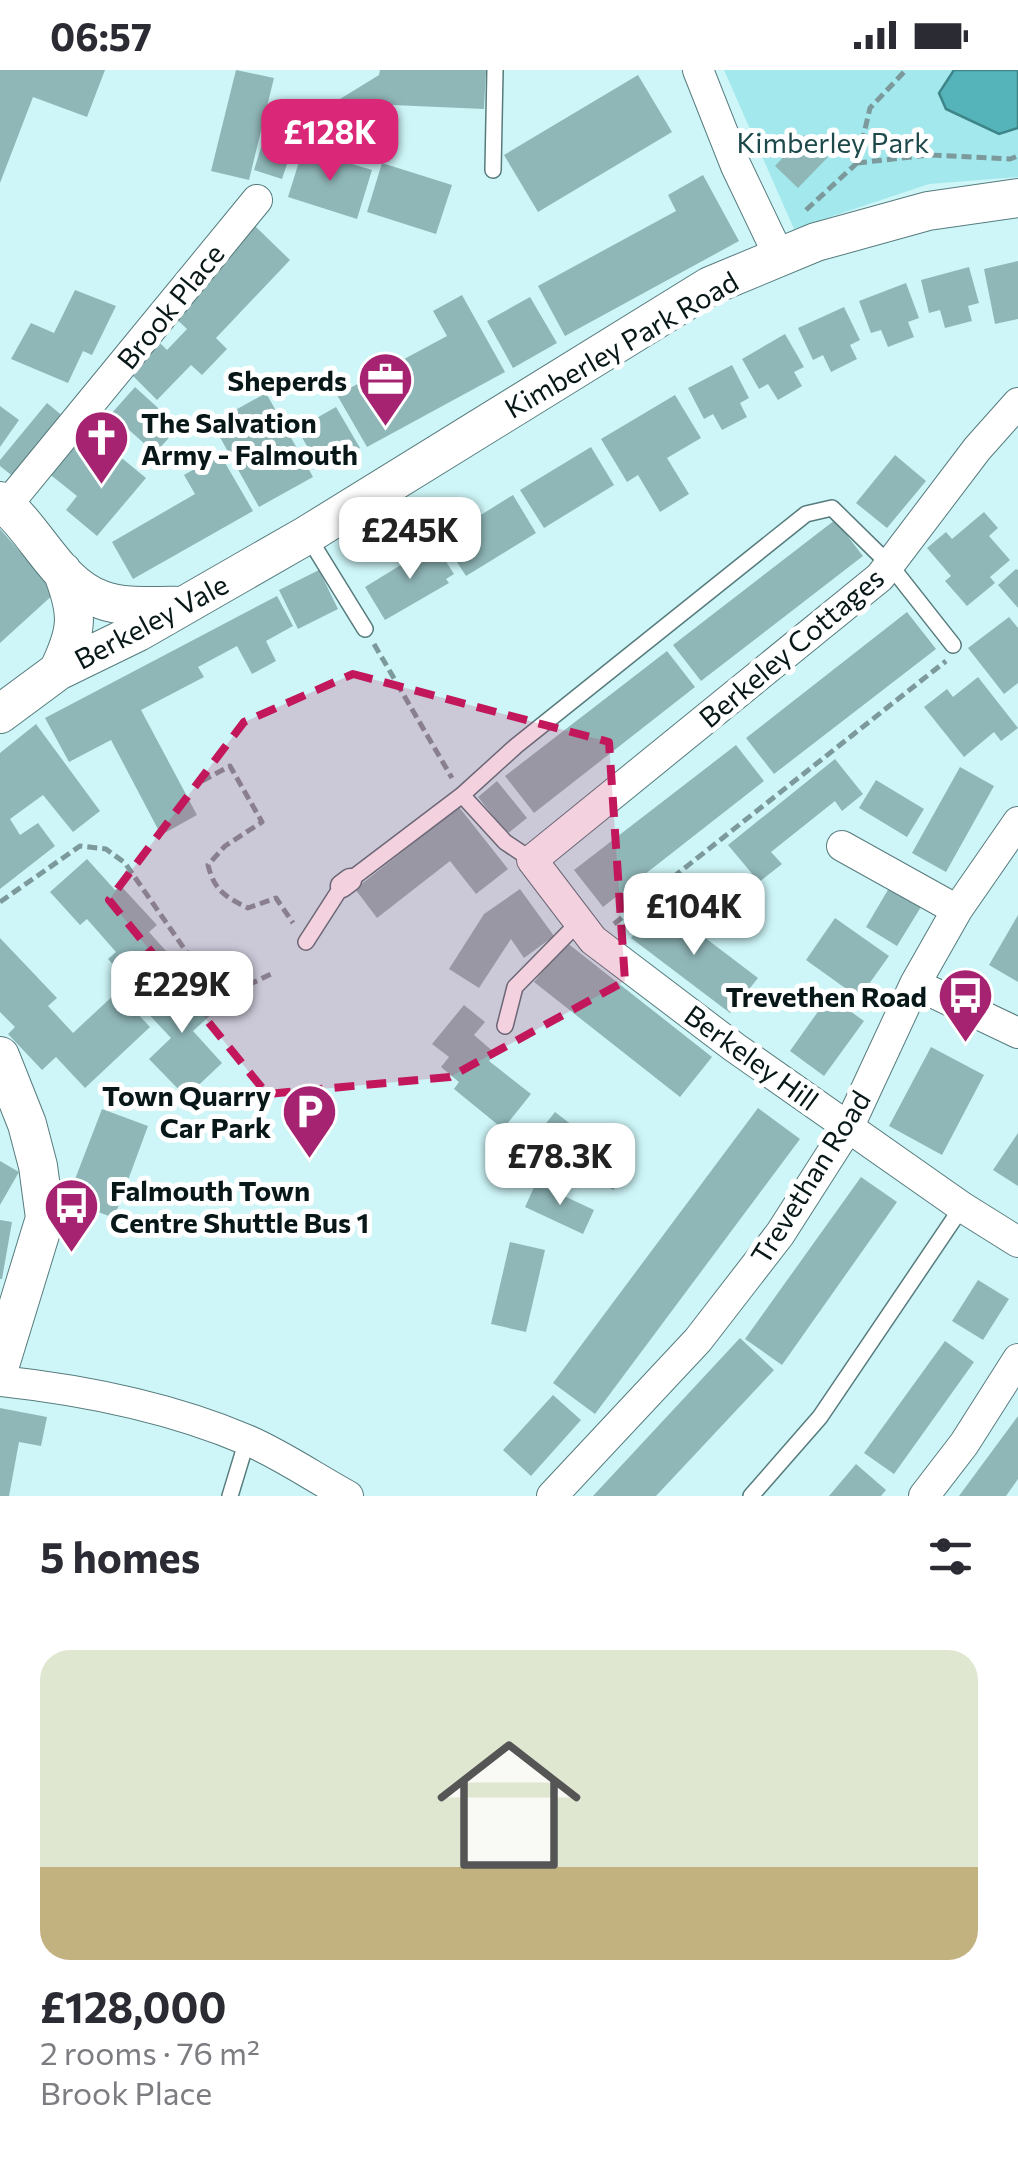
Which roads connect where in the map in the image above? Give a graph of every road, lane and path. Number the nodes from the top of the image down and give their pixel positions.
1 (495, 70) edge
2 (698, 70) edge
3 (906, 70) edge
4 (1018, 156) edge
5 (857, 163) junction
6 (493, 170) dead end
7 (1018, 198) edge
8 (257, 200) dead end
9 (779, 256) junction
10 (1018, 403) edge
11 (3, 504) edge
12 (307, 535) junction
13 (890, 565) junction
14 (62, 572) junction
15 (182, 606) junction
16 (366, 629) joint
17 (953, 645) joint
18 (58, 670) junction
19 (0, 714) edge
20 (202, 781) dead end
21 (462, 795) junction
22 (1018, 822) edge
23 (842, 846) dead end
24 (532, 860) junction
25 (0, 902) edge
26 (957, 910) junction
27 (586, 931) junction
28 (306, 942) joint
29 (271, 974) dead end
30 (914, 984) junction
31 (505, 1026) dead end
32 (1018, 1033) edge
33 (0, 1056) edge
34 (848, 1126) junction
35 (962, 1208) junction
36 (1018, 1242) edge
37 (1018, 1360) edge
38 (1, 1366) edge
39 (247, 1440) junction
40 (230, 1496) edge
41 (348, 1496) edge
42 (552, 1496) edge
43 (751, 1496) edge
44 (924, 1496) edge

1 - 6 lane
2 - 9 street
3 - 5 path
4 - 5 path
5 - 9 path
7 - 9 street, Kimberley Park Road
8 - 11 street, Brook Place
9 - 12 street, Kimberley Park Road
10 - 13 street, Berkeley Cottages
11 - 14 street
12 - 15 street, Berkeley Vale
12 - 16 lane
13 - 17 lane
13 - 21 lane
13 - 24 street, Berkeley Cottages
14 - 15 street
14 - 18 street
15 - 18 street, Berkeley Vale
16 - 21 path
17 - 27 path
18 - 19 street, Berkeley Vale
20 - 28 path
21 - 24 lane
21 - 28 lane
22 - 26 street, Trevethan Road
23 - 26 street
24 - 27 street, Berkeley Hill
25 - 29 path
26 - 30 street, Trevethan Road
27 - 31 lane
27 - 34 street, Berkeley Hill
30 - 32 street
30 - 34 street, Trevethan Road
33 - 38 street
34 - 35 street, Berkeley Hill
34 - 42 street, Trevethan Road
35 - 36 street, Berkeley Hill
35 - 43 lane
37 - 44 street
38 - 39 street
39 - 40 lane
39 - 41 street

